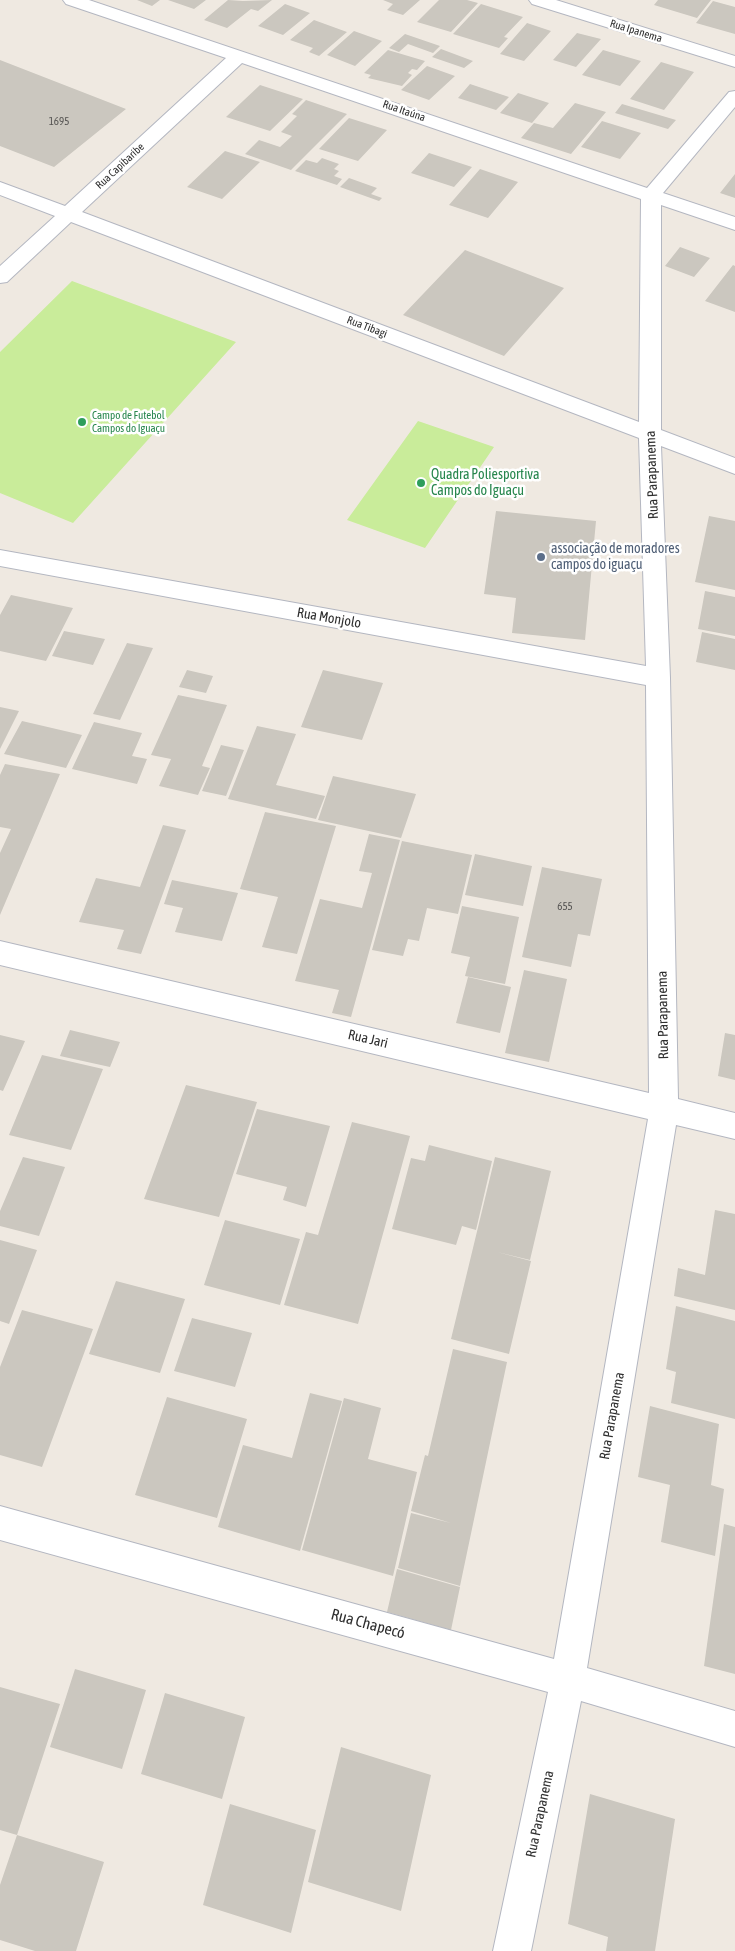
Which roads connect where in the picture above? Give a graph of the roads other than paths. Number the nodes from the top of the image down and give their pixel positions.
1 (72, 0) edge
2 (538, 0) edge
3 (240, 55) junction
4 (735, 62) edge
5 (735, 96) edge
6 (0, 188) edge
7 (651, 195) junction
8 (69, 214) junction
9 (735, 224) edge
10 (0, 277) edge
11 (650, 434) junction
12 (735, 466) edge
13 (0, 558) edge
14 (658, 678) junction
15 (0, 953) edge
16 (664, 1108) junction
17 (735, 1126) edge
18 (0, 1523) edge
19 (568, 1680) junction
20 (735, 1729) edge
21 (512, 1951) edge

1 - 3 street, Rua Itaúna
2 - 4 street, Rua Ipanema
3 - 7 street, Rua Itaúna
3 - 8 street, Rua Capibaribe
5 - 7 street
6 - 8 street, Rua Tibagi
7 - 9 street, Rua Itaúna
7 - 11 street, Rua Parapanema
8 - 10 street, Rua Capibaribe
8 - 11 street, Rua Tibagi
11 - 12 street, Rua Tibagi
11 - 14 street, Rua Parapanema
13 - 14 street, Rua Monjolo
14 - 16 street, Rua Parapanema
15 - 16 street, Rua Jari
16 - 17 street, Rua Jari
16 - 19 street, Rua Parapanema
18 - 19 street, Rua Chapecó
19 - 20 street, Rua Chapecó
19 - 21 street, Rua Parapanema

